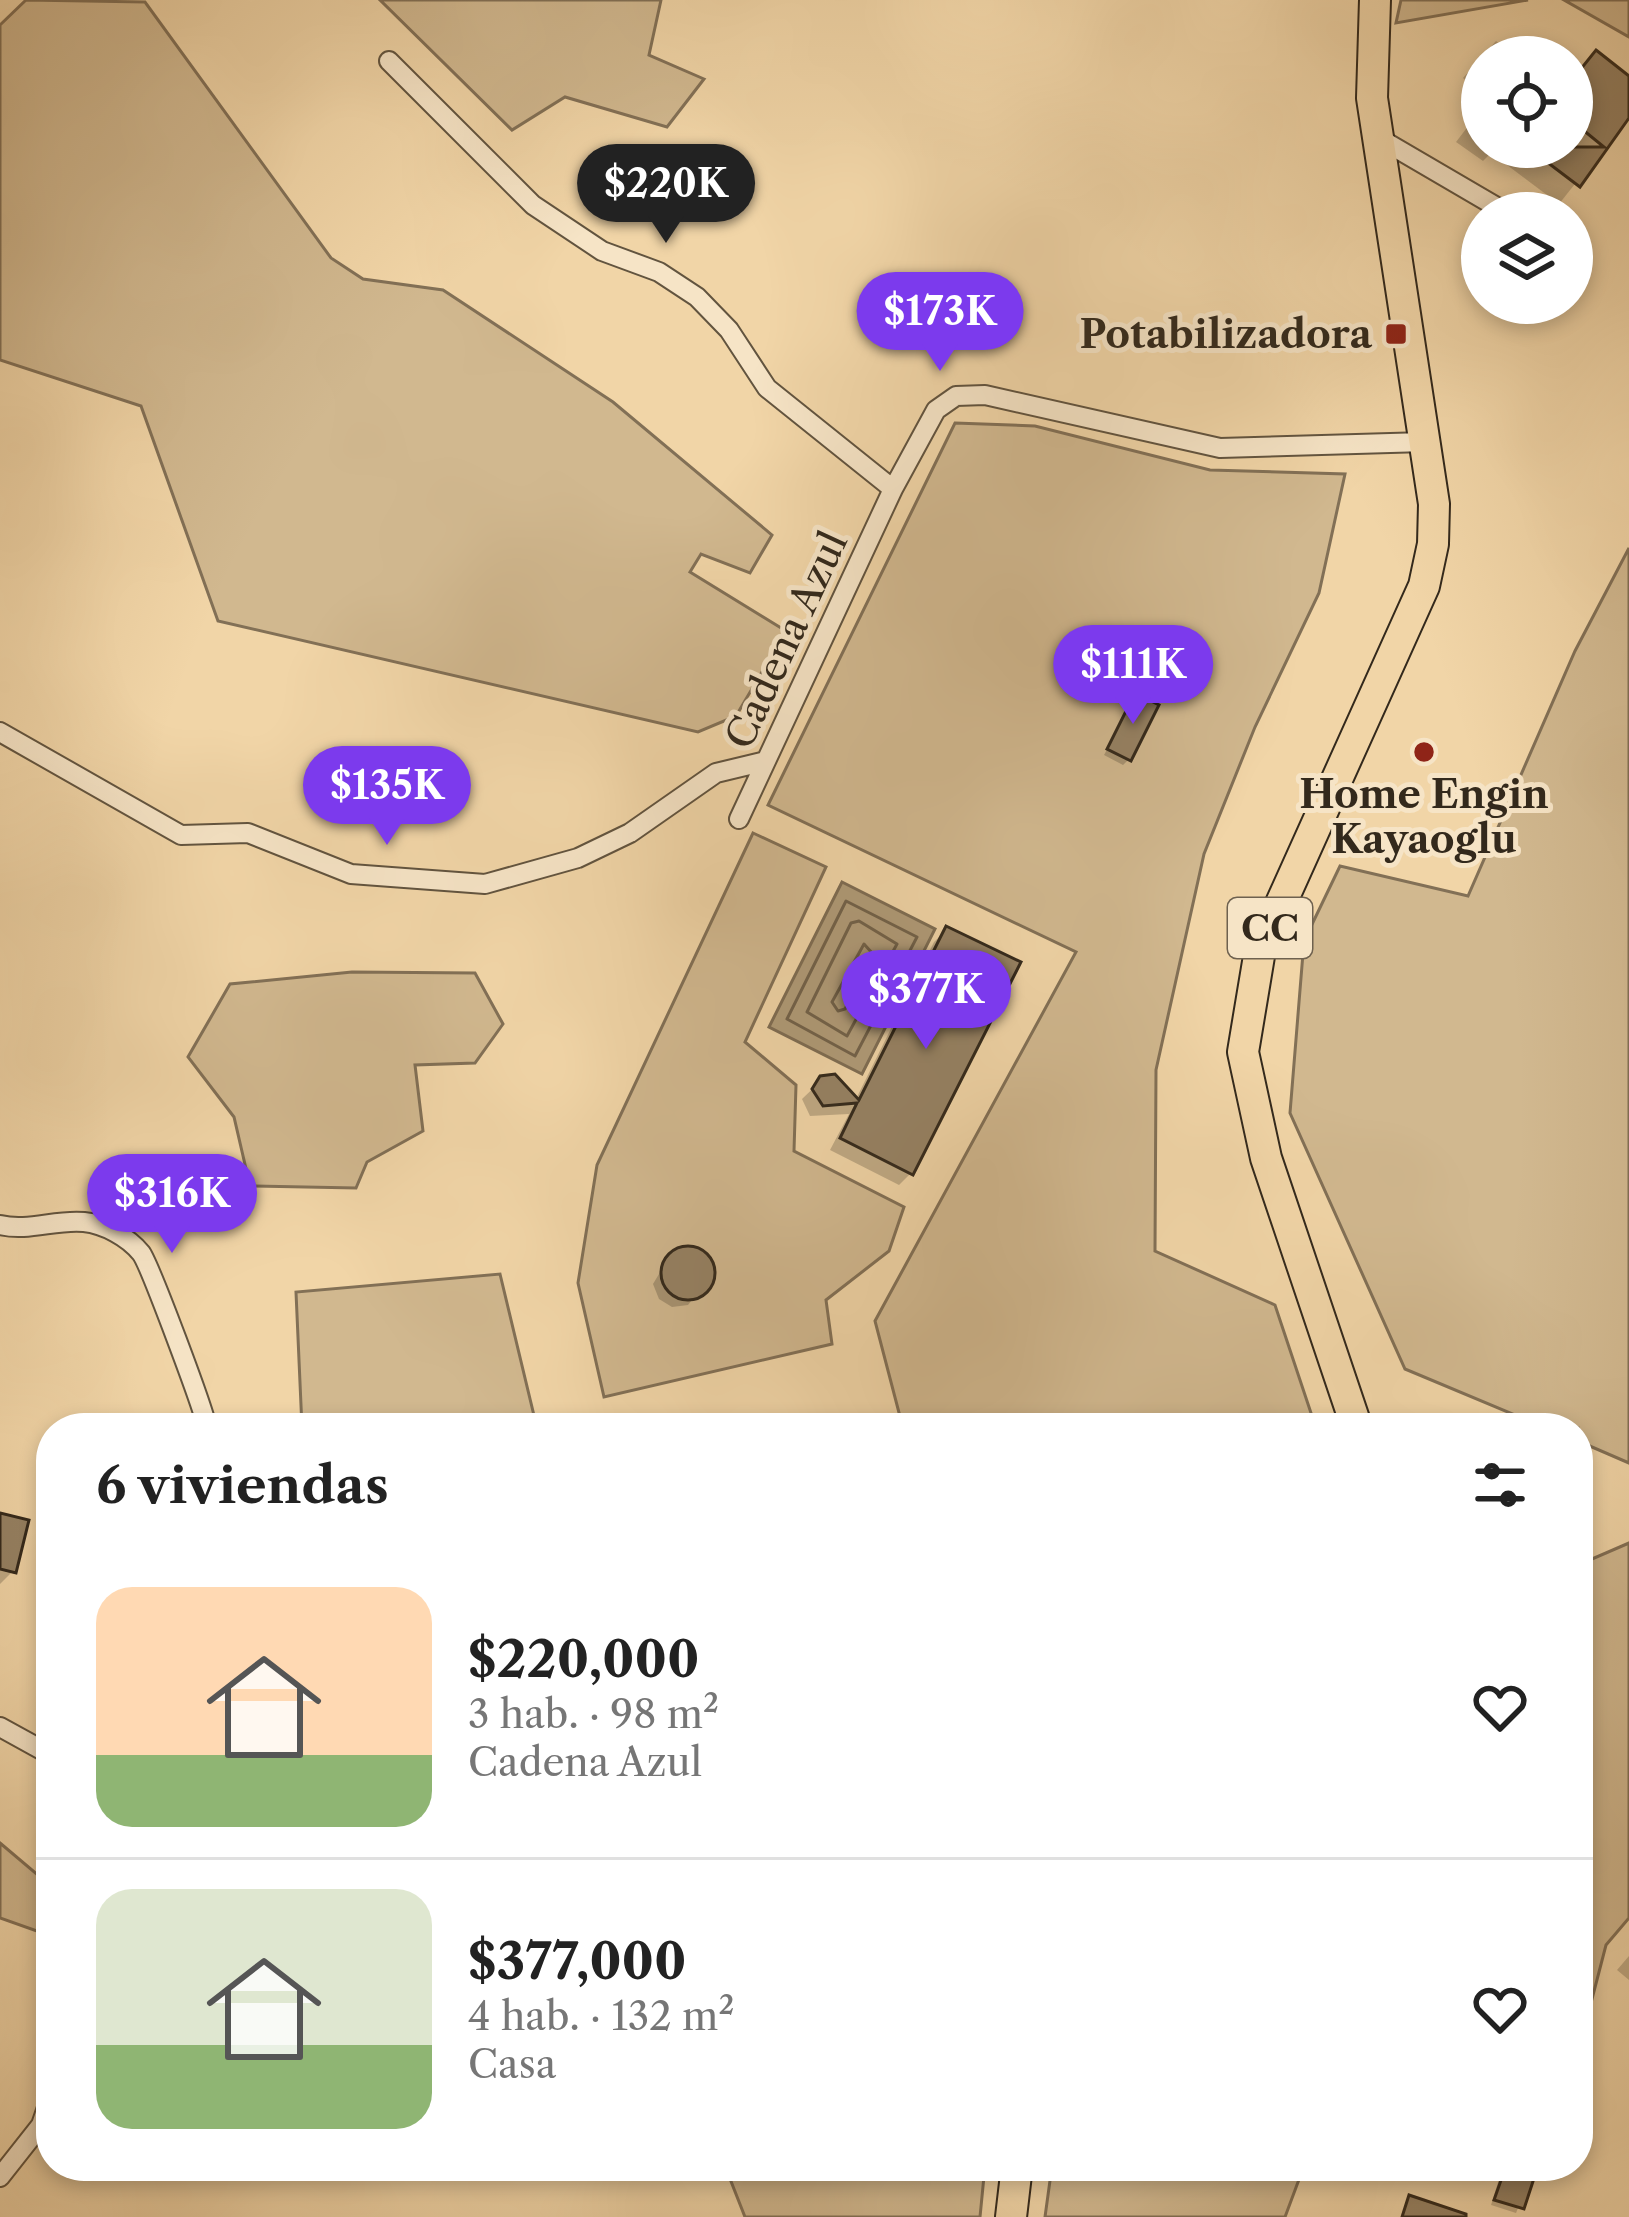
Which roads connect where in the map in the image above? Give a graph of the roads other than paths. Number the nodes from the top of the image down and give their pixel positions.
1 (1376, 0) edge
2 (389, 61) dead end
3 (1377, 137) junction
4 (1471, 192) edge
5 (1425, 442) junction
6 (893, 488) junction
7 (0, 732) edge
8 (766, 761) junction
9 (739, 819) dead end
10 (0, 1225) edge
11 (204, 1413) edge
12 (1352, 1413) edge
13 (0, 1726) edge
14 (36, 1746) edge
15 (36, 2131) edge
16 (0, 2177) edge
17 (1015, 2181) edge
18 (1011, 2217) edge

1 - 3 main road, CC
2 - 6 street
3 - 4 street
3 - 5 main road, CC
5 - 6 street, Cadena Azul
5 - 12 main road, CC
6 - 8 street, Cadena Azul
7 - 8 street
8 - 9 street, Cadena Azul
10 - 11 street
13 - 14 street
15 - 16 street
17 - 18 main road

